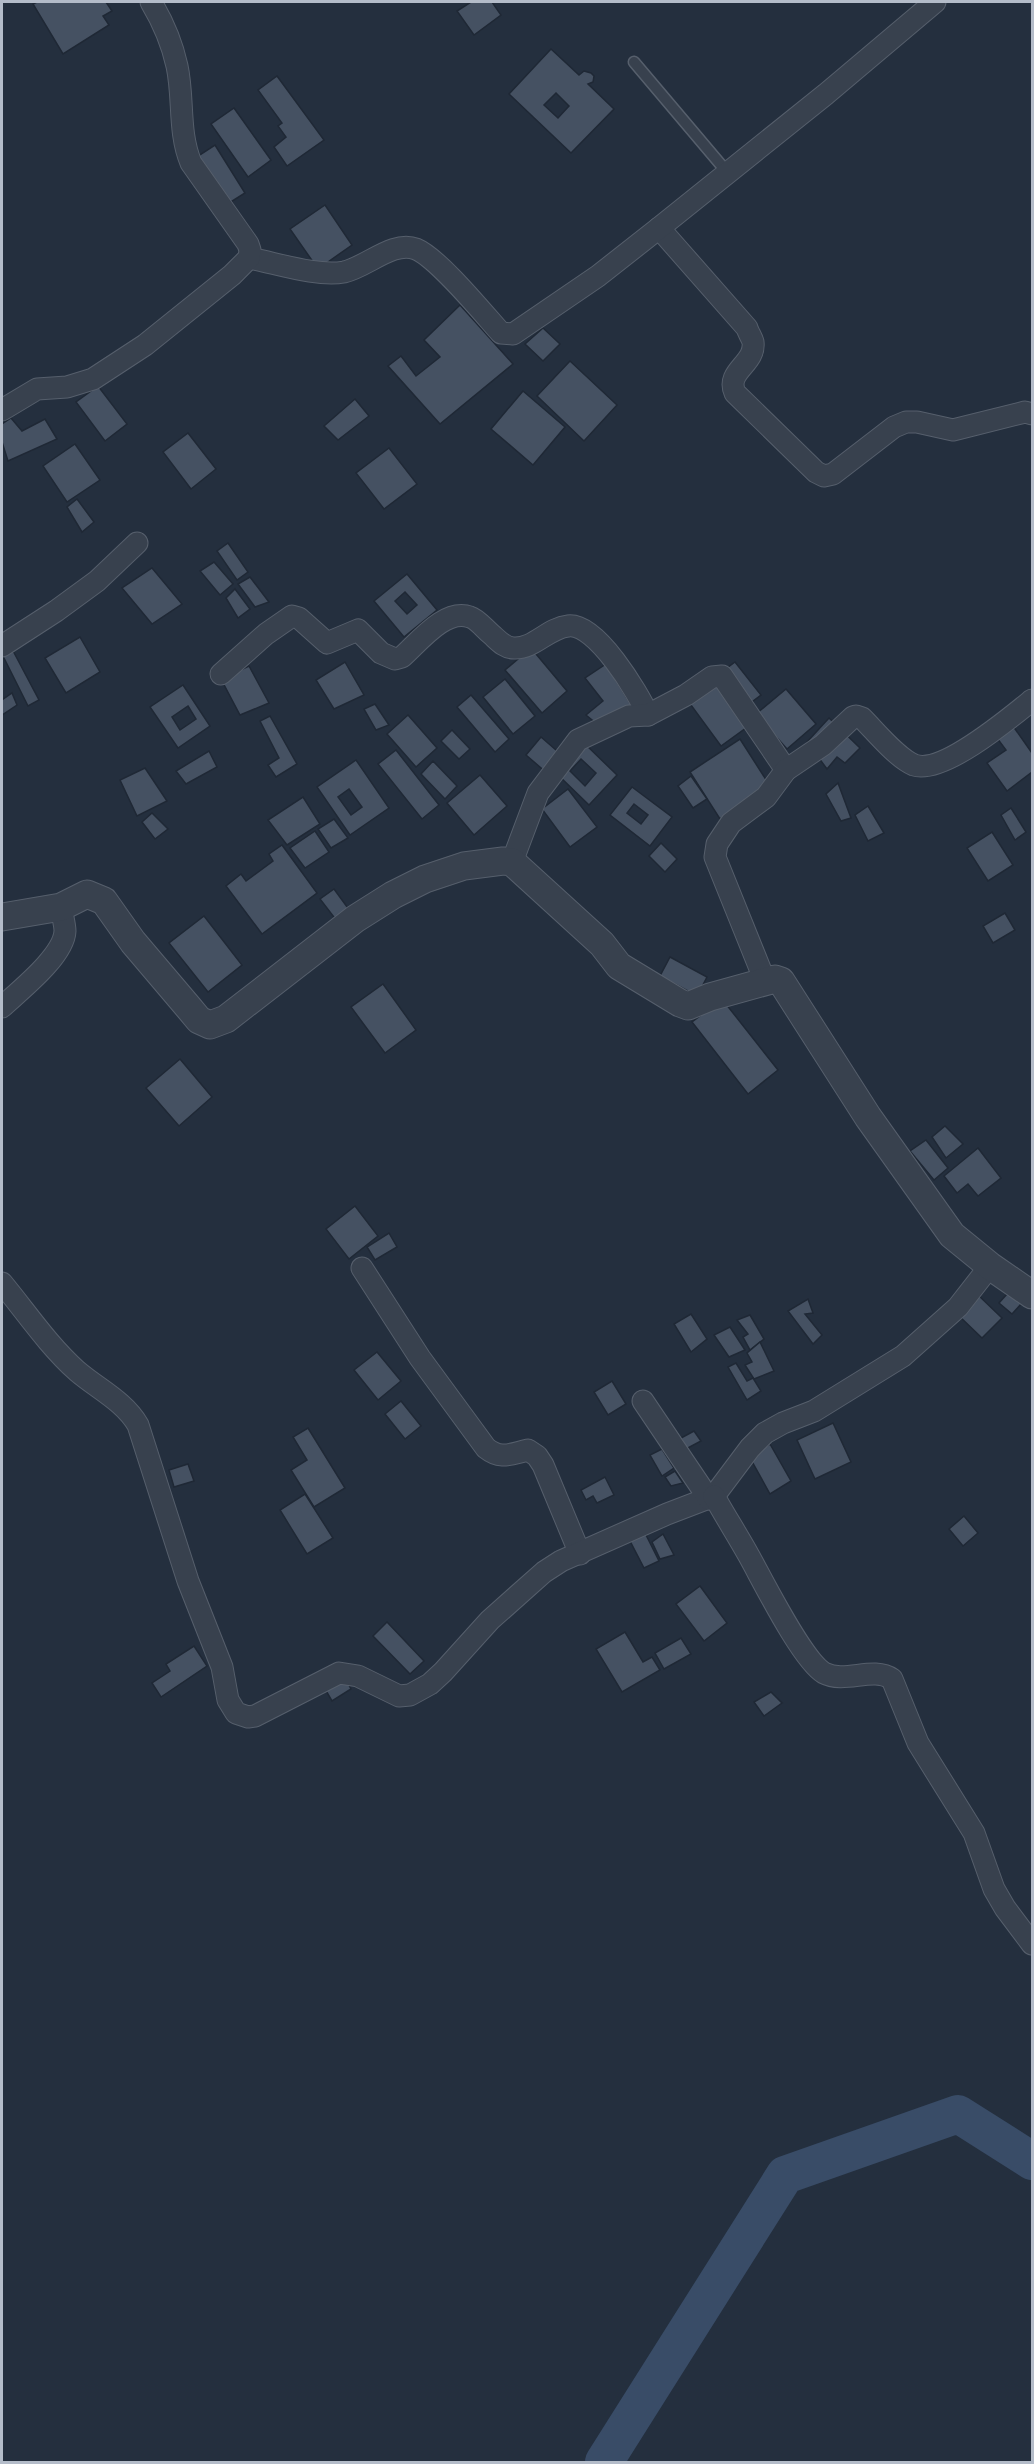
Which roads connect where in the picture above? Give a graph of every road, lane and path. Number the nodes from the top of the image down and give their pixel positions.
1 (151, 2) edge
2 (935, 2) edge
3 (634, 62) dead end
4 (727, 172) junction
5 (659, 228) junction
6 (249, 258) junction
7 (2, 410) edge
8 (1032, 414) edge
9 (137, 543) dead end
10 (2, 646) edge
11 (221, 674) dead end
12 (1032, 700) edge
13 (648, 715) junction
14 (786, 770) junction
15 (512, 862) junction
16 (61, 908) junction
17 (2, 917) edge
18 (765, 981) junction
19 (2, 1007) edge
20 (990, 1266) junction
21 (362, 1268) dead end
22 (2, 1283) edge
23 (1032, 1295) edge
24 (643, 1401) dead end
25 (711, 1498) junction
26 (580, 1554) junction
27 (1032, 1944) edge

1 - 6 street
2 - 4 street
3 - 4 lane
4 - 5 street
5 - 6 street
5 - 8 street
6 - 7 street
9 - 10 street
11 - 13 street
12 - 14 street
13 - 14 street
13 - 15 street
14 - 18 street
15 - 16 street
15 - 18 street
16 - 17 street
16 - 19 street
18 - 20 street
20 - 23 street
20 - 25 street
21 - 26 street
22 - 26 street
24 - 25 street
25 - 26 street
25 - 27 street

